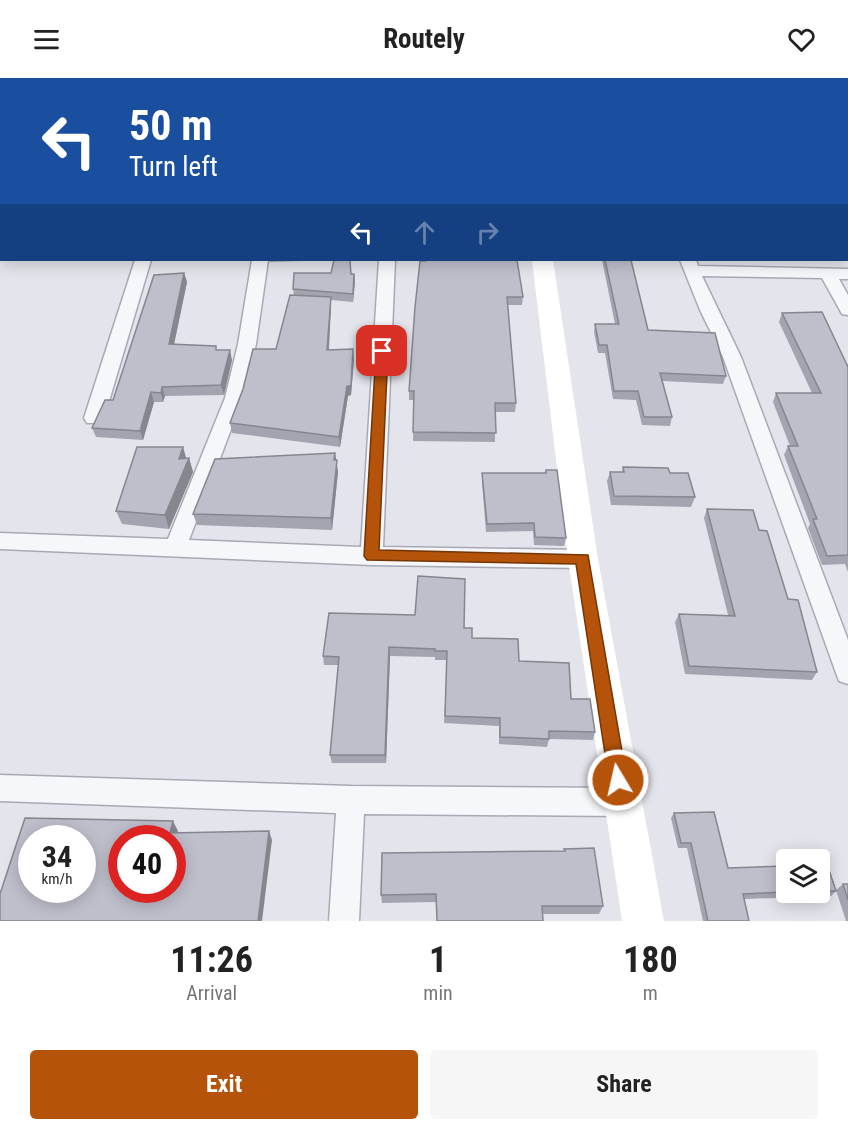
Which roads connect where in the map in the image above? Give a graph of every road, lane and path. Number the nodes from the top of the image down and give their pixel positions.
1 (143, 261) edge
2 (260, 261) edge
3 (387, 261) edge
4 (542, 261) edge
5 (690, 265) edge
6 (828, 274) junction
7 (848, 274) edge
8 (848, 310) edge
9 (94, 418) edge
10 (0, 541) edge
11 (175, 549) junction
12 (372, 556) junction
13 (583, 559) junction
14 (848, 673) edge
15 (0, 788) edge
16 (351, 800) junction
17 (621, 802) junction
18 (344, 921) edge
19 (643, 921) edge

1 - 9 street
2 - 11 street
3 - 12 street
4 - 13 street
5 - 6 street
5 - 14 street
6 - 7 street
6 - 8 street
10 - 11 street
11 - 12 street
12 - 13 street
13 - 17 street
15 - 16 street
16 - 17 street
16 - 18 street
17 - 19 street

